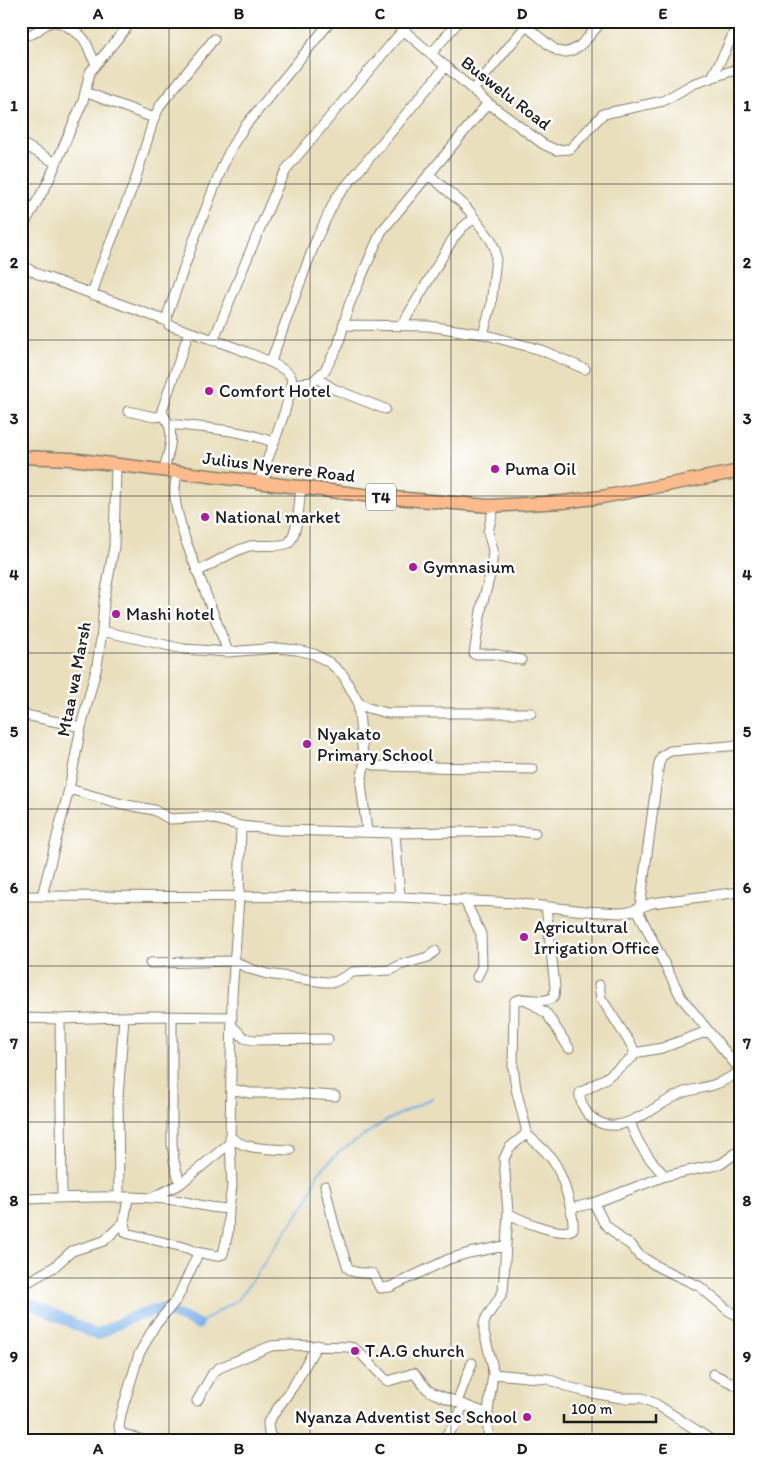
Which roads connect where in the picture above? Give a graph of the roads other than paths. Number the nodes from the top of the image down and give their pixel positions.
1 (132, 21) edge
2 (331, 21) edge
3 (393, 21) edge
4 (459, 21) edge
5 (602, 21) edge
6 (739, 21) edge
7 (528, 24) edge
8 (403, 30) junction
9 (21, 34) edge
10 (214, 39) dead end
11 (431, 54) junction
12 (96, 63) junction
13 (446, 66) junction
14 (740, 68) edge
15 (712, 77) junction
16 (474, 89) junction
17 (85, 92) junction
18 (488, 103) junction
19 (154, 118) junction
20 (21, 143) edge
21 (56, 163) junction
22 (429, 176) junction
23 (474, 218) junction
24 (21, 230) edge
25 (21, 265) edge
26 (92, 295) junction
27 (167, 321) junction
28 (343, 325) junction
29 (402, 325) junction
30 (189, 332) junction
31 (483, 334) junction
32 (213, 341) junction
33 (271, 361) junction
34 (585, 369) dead end
35 (317, 378) junction
36 (291, 384) junction
37 (385, 409) dead end
38 (128, 411) dead end
39 (166, 420) junction
40 (273, 442) junction
41 (21, 457) edge
42 (116, 465) junction
43 (164, 470) junction
44 (740, 471) edge
45 (178, 473) junction
46 (259, 482) junction
47 (301, 487) junction
48 (494, 506) junction
49 (197, 572) junction
50 (102, 630) junction
51 (228, 652) junction
52 (521, 660) dead end
53 (358, 702) junction
54 (531, 713) dead end
55 (21, 714) edge
56 (81, 727) junction
57 (740, 745) edge
58 (365, 760) junction
59 (533, 769) dead end
60 (69, 789) junction
61 (241, 826) junction
62 (367, 832) junction
63 (395, 833) junction
64 (535, 833) dead end
65 (740, 892) edge
66 (21, 896) edge
67 (42, 896) junction
68 (239, 897) junction
69 (400, 897) junction
70 (464, 899) junction
71 (546, 906) junction
72 (639, 908) junction
73 (435, 951) dead end
74 (234, 961) junction
75 (150, 963) dead end
76 (477, 977) dead end
77 (599, 985) dead end
78 (527, 1000) junction
79 (172, 1016) junction
80 (124, 1017) junction
81 (21, 1018) edge
82 (60, 1019) junction
83 (232, 1022) junction
84 (708, 1031) junction
85 (328, 1040) dead end
86 (569, 1048) dead end
87 (634, 1053) junction
88 (740, 1071) edge
89 (231, 1089) junction
90 (335, 1096) dead end
91 (630, 1122) junction
92 (526, 1134) junction
93 (230, 1140) junction
94 (290, 1150) dead end
95 (740, 1150) edge
96 (665, 1176) junction
97 (180, 1184) junction
98 (325, 1186) dead end
99 (62, 1198) junction
100 (123, 1198) junction
101 (150, 1198) junction
102 (21, 1199) edge
103 (594, 1203) junction
104 (230, 1208) junction
105 (572, 1208) junction
106 (508, 1213) junction
107 (124, 1222) junction
108 (504, 1246) junction
109 (196, 1252) junction
110 (21, 1286) edge
111 (740, 1317) edge
112 (317, 1345) junction
113 (472, 1364) dead end
114 (493, 1374) junction
115 (713, 1374) dead end
116 (740, 1387) edge
117 (197, 1401) dead end
118 (460, 1404) junction
119 (488, 1414) junction
120 (122, 1437) edge
121 (146, 1441) edge
122 (274, 1441) edge
123 (441, 1441) edge
124 (489, 1441) edge
125 (713, 1441) edge

1 - 12 street
2 - 27 street
3 - 8 street, Buswelu Road
4 - 11 street
5 - 7 street
6 - 15 street
7 - 16 street
8 - 11 street, Buswelu Road
8 - 32 street
9 - 12 street
10 - 19 street
11 - 13 street, Buswelu Road
12 - 17 street
13 - 16 street, Buswelu Road
13 - 33 street
14 - 15 street, Buswelu Road
15 - 18 street, Buswelu Road
16 - 18 street, Buswelu Road
17 - 19 street
17 - 21 street
18 - 22 street
19 - 26 street
20 - 21 street
21 - 24 street
22 - 23 street
22 - 28 street
23 - 29 street
23 - 31 street
25 - 26 street
26 - 27 street
27 - 30 street
28 - 29 street
28 - 35 street
29 - 31 street
30 - 32 street
30 - 39 street
31 - 34 street
32 - 33 street
33 - 36 street
35 - 36 street
35 - 37 street
36 - 40 street
38 - 39 street
39 - 40 street
39 - 43 street
40 - 46 street
41 - 42 highway, Julius Nyerere Road / T4
42 - 43 highway, Julius Nyerere Road / T4
42 - 50 street, Mtaa wa Marsh
43 - 45 highway, Julius Nyerere Road / T4
44 - 48 highway, Julius Nyerere Road / T4
45 - 46 highway, Julius Nyerere Road / T4
45 - 49 street
46 - 47 highway, Julius Nyerere Road / T4
47 - 48 highway, Julius Nyerere Road / T4
47 - 49 street
48 - 52 street
49 - 51 street
50 - 51 street
50 - 56 street, Mtaa wa Marsh
51 - 53 street
53 - 54 street
53 - 58 street
55 - 56 street
56 - 60 street, Mtaa wa Marsh
57 - 72 street
58 - 59 street
58 - 62 street
60 - 61 street
60 - 67 street, Mtaa wa Marsh
61 - 62 street
61 - 68 street
62 - 63 street
63 - 64 street
63 - 69 street
65 - 72 street
66 - 67 street
67 - 68 street
68 - 69 street
68 - 74 street
69 - 70 street
70 - 71 street
70 - 76 street
71 - 72 street
71 - 78 street
72 - 84 street
73 - 74 street
74 - 75 street
74 - 83 street
77 - 87 street
78 - 86 street
78 - 92 street
79 - 80 street
79 - 83 street
79 - 97 street
80 - 82 street
80 - 100 street
81 - 82 street
82 - 99 street
83 - 85 street
83 - 89 street
84 - 87 street
84 - 88 street
87 - 91 street
88 - 91 street
89 - 90 street
89 - 93 street
91 - 96 street
92 - 105 street
92 - 106 street
93 - 94 street
93 - 97 street
93 - 104 street
95 - 96 street
96 - 103 street
97 - 101 street
98 - 108 street
99 - 100 street
99 - 102 street
100 - 101 street
100 - 107 street
101 - 104 street
103 - 105 street
103 - 111 street
104 - 109 street
105 - 106 street
106 - 108 street
107 - 109 street
107 - 110 street
108 - 114 street
109 - 120 street
112 - 117 street
112 - 118 street
112 - 122 street
113 - 118 street
114 - 119 street
114 - 125 street
115 - 116 street
118 - 119 street
118 - 123 street
119 - 124 street
120 - 121 street

